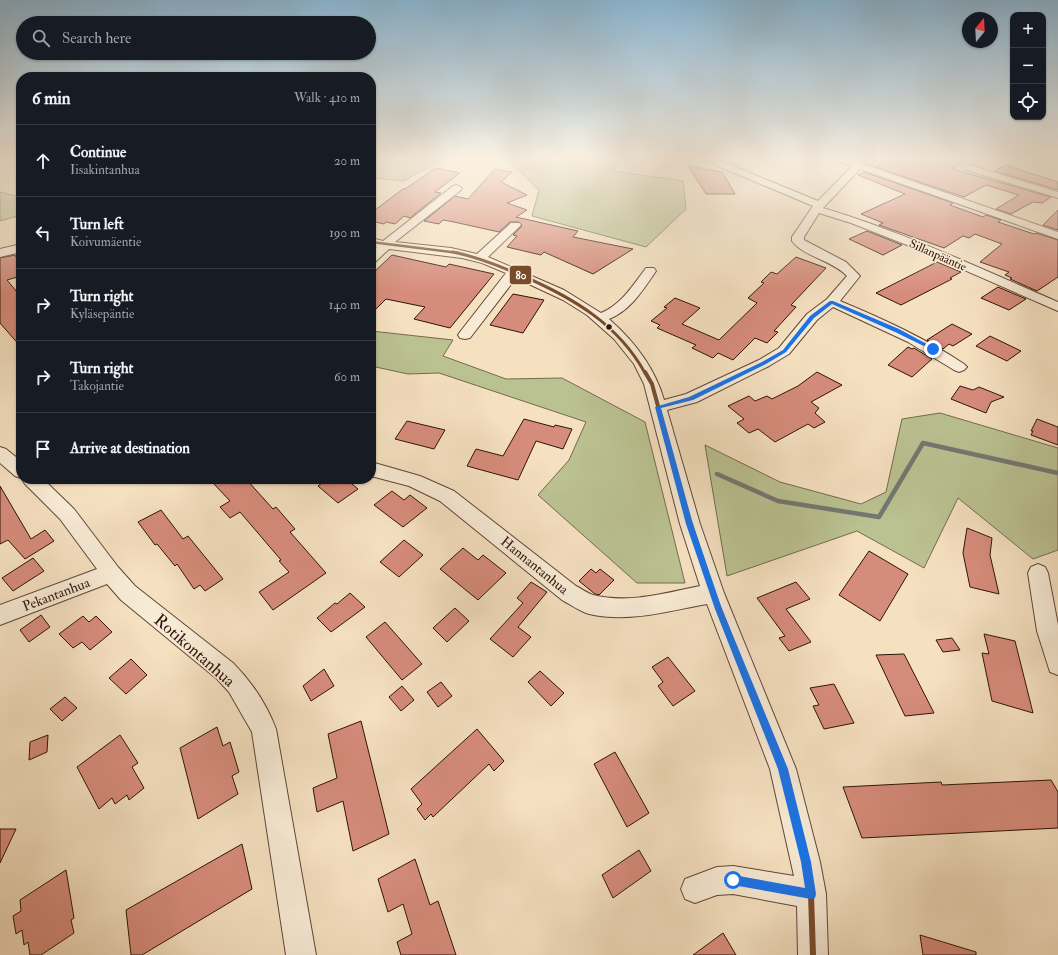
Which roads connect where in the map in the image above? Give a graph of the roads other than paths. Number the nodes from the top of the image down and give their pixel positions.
1 (435, 204) edge
2 (810, 204) edge
3 (821, 204) edge
4 (967, 204) edge
5 (818, 207) junction
6 (515, 225) dead end
7 (1058, 236) edge
8 (378, 244) edge
9 (16, 249) edge
10 (0, 253) edge
11 (480, 258) junction
12 (650, 271) dead end
13 (514, 272) junction
14 (832, 302) junction
15 (1058, 307) edge
16 (600, 318) junction
17 (465, 335) dead end
18 (959, 367) dead end
19 (658, 407) junction
20 (0, 454) edge
21 (16, 467) edge
22 (376, 470) edge
23 (37, 484) edge
24 (111, 573) junction
25 (1038, 573) dead end
26 (713, 593) junction
27 (0, 615) edge
28 (1058, 664) edge
29 (695, 889) dead end
30 (811, 894) junction
31 (301, 955) edge
32 (813, 955) edge

1 - 8 street
2 - 5 street, Sillanpääntie
3 - 5 street
4 - 7 street
5 - 14 street
5 - 15 street, Sillanpääntie
6 - 11 street
8 - 11 street
9 - 10 street
11 - 13 street
12 - 16 street
13 - 16 street
13 - 17 street
14 - 18 street
14 - 19 street
16 - 19 street
19 - 26 street
20 - 21 street
22 - 26 street, Hannantanhua
23 - 24 street, Rotikontanhua
24 - 27 street, Pekantanhua
24 - 31 street, Rotikontanhua
25 - 28 street
26 - 30 street
29 - 30 street
30 - 32 street

